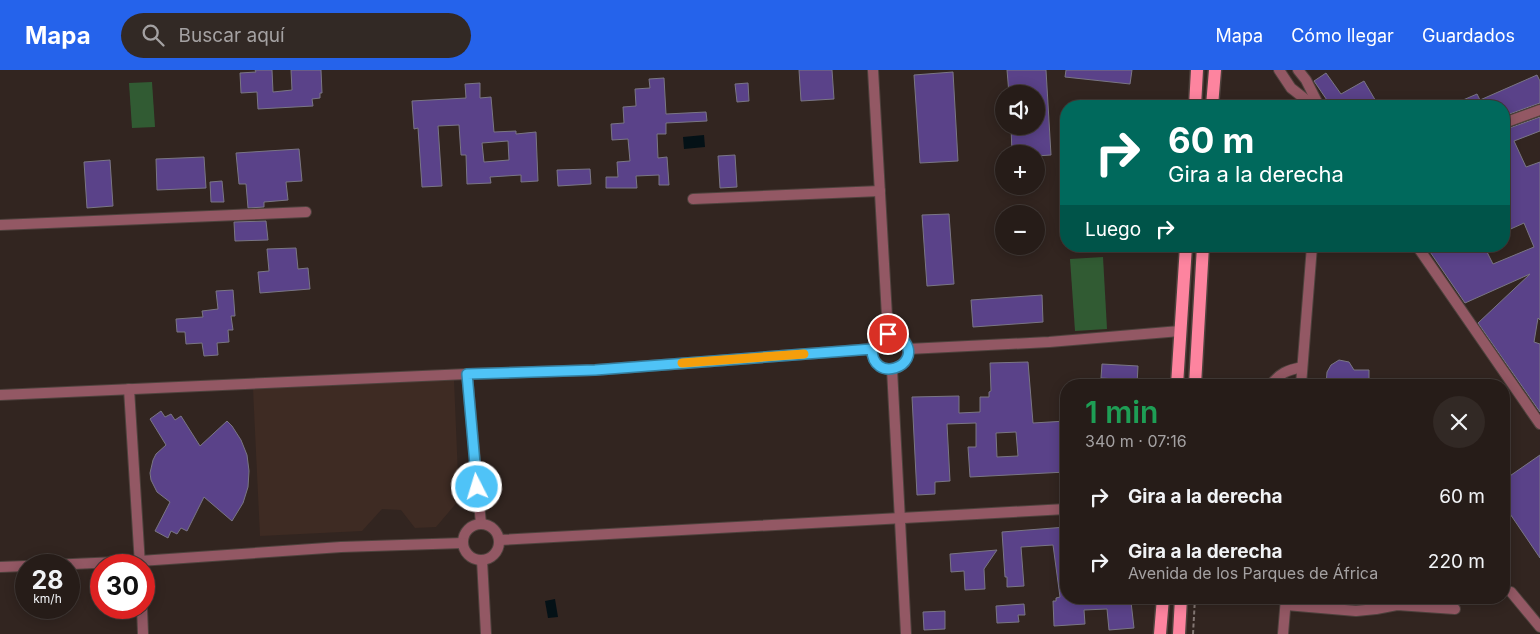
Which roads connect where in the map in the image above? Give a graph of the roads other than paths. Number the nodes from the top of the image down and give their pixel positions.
1 (873, 70) edge
2 (1197, 70) edge
3 (1215, 70) edge
4 (1279, 70) edge
5 (1298, 70) edge
6 (1195, 100) edge
7 (1212, 100) edge
8 (1306, 100) edge
9 (1316, 100) edge
10 (1540, 110) edge
11 (1510, 121) edge
12 (880, 191) junction
13 (693, 199) dead end
14 (306, 212) dead end
15 (0, 225) edge
16 (1186, 252) edge
17 (1203, 252) edge
18 (1312, 252) edge
19 (1421, 252) edge
20 (1180, 331) junction
21 (888, 334) junction
22 (872, 349) junction
23 (908, 349) junction
24 (1302, 367) junction
25 (892, 369) junction
26 (467, 374) junction
27 (1178, 379) edge
28 (1195, 379) edge
29 (1275, 379) edge
30 (1301, 379) edge
31 (1509, 379) edge
32 (1510, 381) edge
33 (129, 389) junction
34 (0, 395) edge
35 (1540, 424) edge
36 (1060, 509) edge
37 (900, 519) junction
38 (481, 524) junction
39 (499, 540) junction
40 (464, 543) junction
41 (139, 554) edge
42 (482, 560) junction
43 (155, 562) edge
44 (15, 566) edge
45 (0, 567) edge
46 (1511, 592) dead end
47 (1162, 604) edge
48 (1181, 604) edge
49 (1286, 604) edge
50 (1307, 604) edge
51 (1455, 610) dead end
52 (142, 619) edge
53 (1540, 627) edge
54 (143, 634) edge
55 (486, 634) edge
56 (906, 634) edge
57 (1160, 634) edge
58 (1179, 634) edge
59 (1283, 634) edge

1 - 12 street
2 - 6 main road
3 - 7 main road
4 - 8 street
5 - 9 street
10 - 11 street
12 - 13 street
12 - 21 street
14 - 15 street
16 - 20 main road
17 - 28 main road
18 - 24 street
19 - 31 street
20 - 23 street
20 - 27 main road
21 - 22 street
21 - 23 street
22 - 25 street
22 - 26 street
23 - 25 street
24 - 29 street
24 - 30 street
25 - 37 street
26 - 33 street
26 - 38 street
32 - 35 street
33 - 34 street
33 - 41 street
36 - 37 street
37 - 39 street
37 - 56 street
38 - 39 street
38 - 40 street
39 - 42 street
40 - 42 street
40 - 43 street
42 - 55 street
44 - 45 street
46 - 53 street
47 - 57 main road
48 - 58 main road
49 - 59 street
50 - 51 street
52 - 54 street

